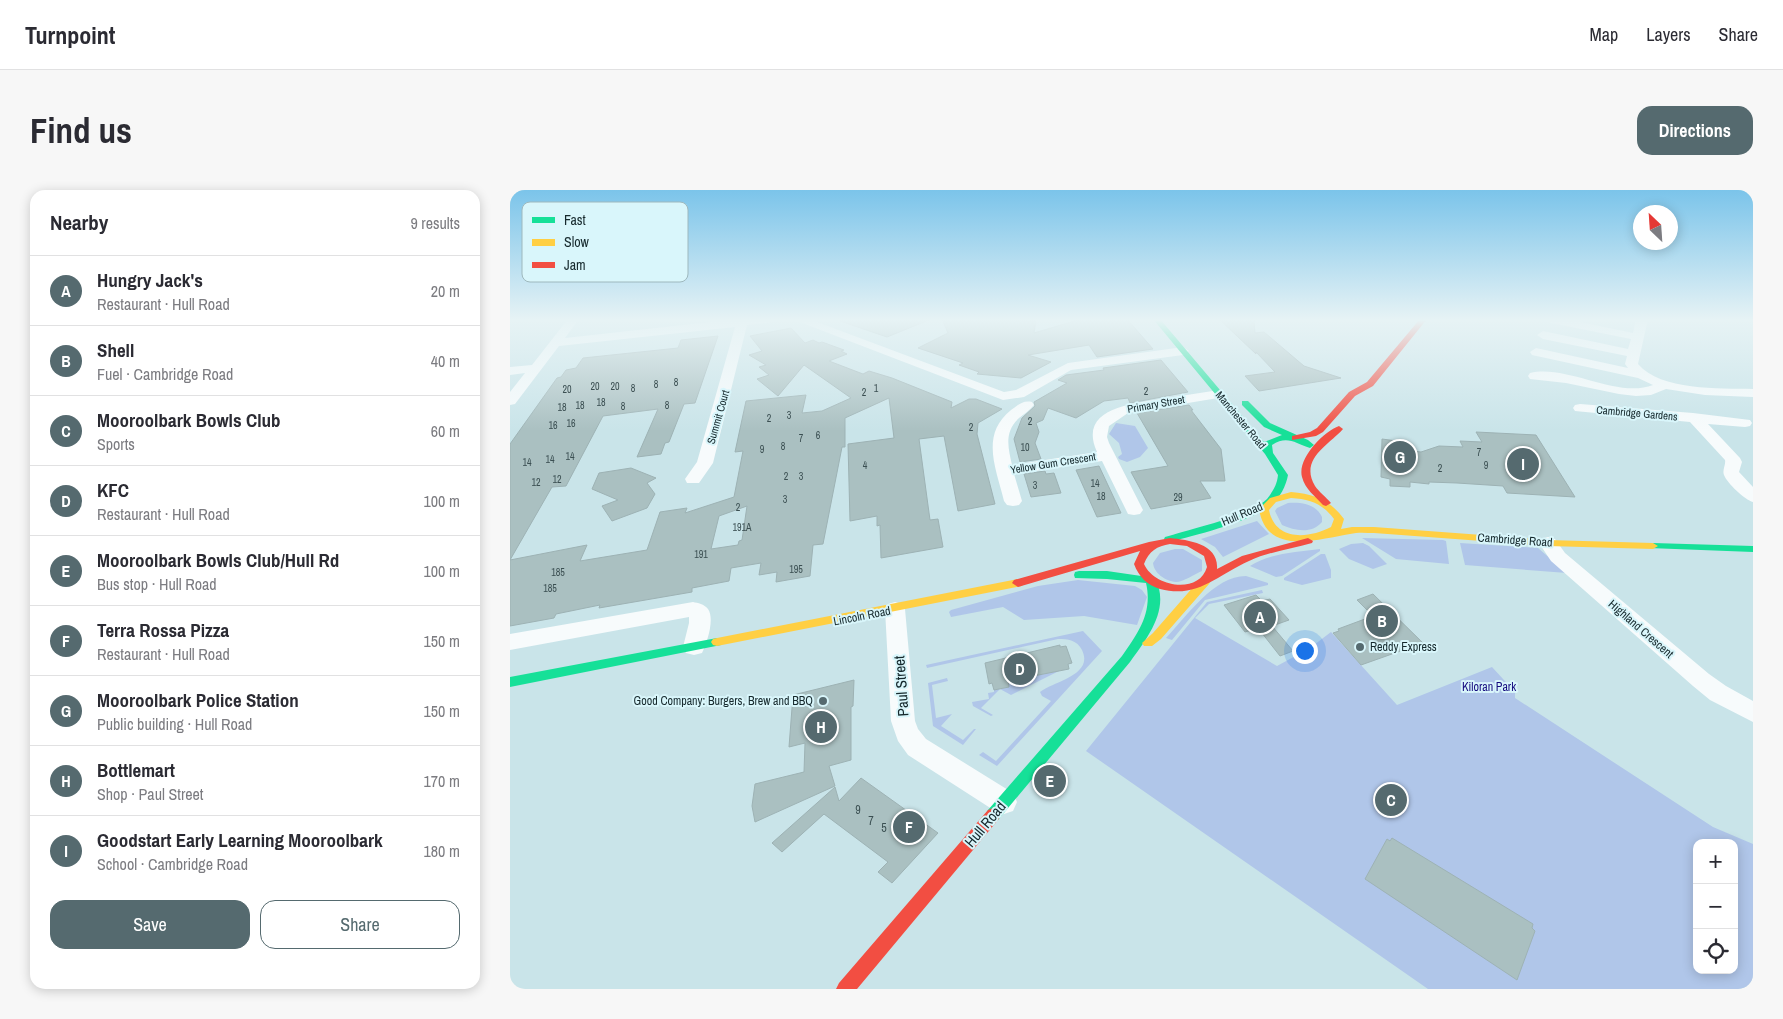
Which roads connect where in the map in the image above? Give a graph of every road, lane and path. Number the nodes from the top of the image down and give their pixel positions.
1 (546, 356) edge
2 (733, 356) edge
3 (893, 356) edge
4 (1150, 356) edge
5 (1187, 356) edge
6 (1393, 356) edge
7 (1556, 356) edge
8 (1633, 356) edge
9 (537, 368) junction
10 (510, 371) edge
11 (1641, 375) junction
12 (1535, 376) dead end
13 (1370, 384) junction
14 (1665, 385) junction
15 (1753, 393) edge
16 (1219, 394) junction
17 (1013, 396) junction
18 (1240, 397) dead end
19 (510, 400) edge
20 (1363, 402) dead end
21 (1580, 408) dead end
22 (1347, 418) dead end
23 (1693, 418) junction
24 (1745, 423) dead end
25 (1325, 425) junction
26 (1339, 429) junction
27 (1294, 437) junction
28 (1269, 453) junction
29 (1312, 453) junction
30 (1107, 455) junction
31 (1005, 471) junction
32 (693, 479) dead end
33 (1753, 497) edge
34 (1013, 501) dead end
35 (1269, 502) junction
36 (1328, 504) junction
37 (1134, 510) dead end
38 (1347, 512) dead end
39 (1365, 518) dead end
40 (1447, 531) junction
41 (1322, 537) junction
42 (1545, 538) junction
43 (1155, 543) junction
44 (1753, 549) edge
45 (1030, 580) junction
46 (1150, 580) junction
47 (1206, 580) junction
48 (895, 609) junction
49 (510, 642) edge
50 (694, 647) junction
51 (1126, 659) junction
52 (510, 682) edge
53 (1753, 712) edge
54 (1004, 802) junction
55 (845, 989) edge

1 - 9 street
2 - 32 street, Summit Court
3 - 17 street
4 - 17 street
5 - 16 main road, Manchester Road
6 - 13 main road
7 - 11 street
8 - 11 street
9 - 10 street
9 - 19 street
11 - 14 street
12 - 14 street
13 - 20 main road
13 - 25 main road
14 - 15 street
16 - 28 main road, Manchester Road
16 - 30 street, Primary Street
17 - 31 street, Yellow Gum Crescent
18 - 27 main road, Manchester Road
21 - 23 street, Cambridge Gardens
22 - 26 main road
23 - 24 street, Cambridge Gardens
23 - 33 street, Cambridge Gardens
25 - 26 main road
25 - 27 main road
26 - 29 main road
27 - 28 main road
27 - 29 main road
28 - 29 main road
28 - 35 main road, Hull Road
29 - 36 main road
30 - 31 street, Yellow Gum Crescent
30 - 37 street, Primary Street
31 - 34 street
35 - 36 main road
35 - 41 main road
35 - 43 main road, Hull Road
36 - 38 main road
36 - 41 main road
39 - 40 main road, Cambridge Road
40 - 41 main road, Cambridge Road
40 - 42 main road, Cambridge Road
41 - 47 main road, Hull Road
42 - 44 main road, Cambridge Road
42 - 53 street, Highland Crescent
43 - 45 main road, Lincoln Road
43 - 46 main road
43 - 47 main road
45 - 46 main road, Lincoln Road
45 - 48 main road, Lincoln Road
46 - 47 main road
46 - 51 main road, Hull Road
47 - 51 main road, Hull Road
48 - 50 main road, Lincoln Road
48 - 54 street, Paul Street
49 - 50 street
50 - 52 main road, Lincoln Road
51 - 54 main road, Hull Road
54 - 55 main road, Hull Road

